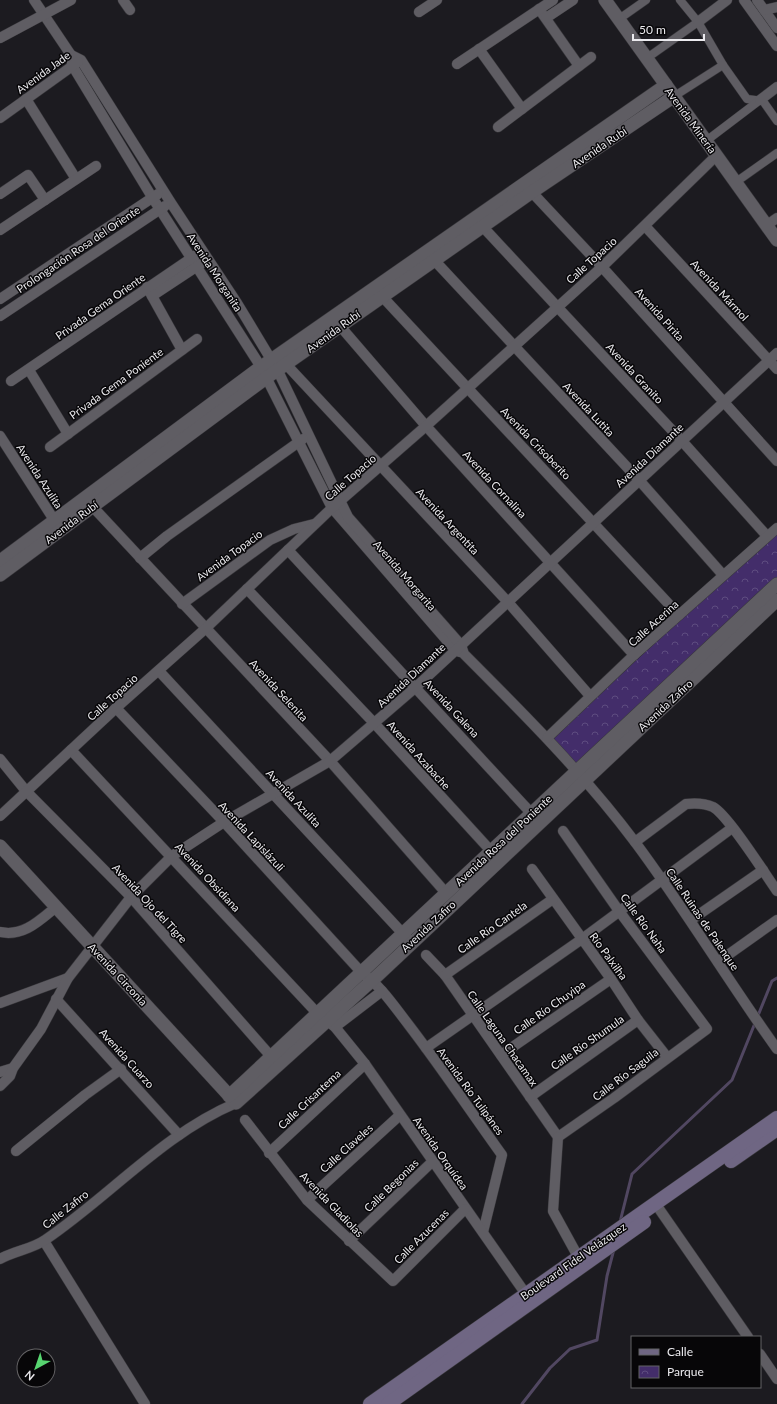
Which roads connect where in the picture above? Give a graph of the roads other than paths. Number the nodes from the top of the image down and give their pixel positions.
1 (34, 0) edge
2 (71, 0) edge
3 (123, 0) edge
4 (437, 0) edge
5 (553, 0) edge
6 (573, 0) edge
7 (605, 0) edge
8 (646, 0) edge
9 (680, 0) edge
10 (727, 0) edge
11 (744, 0) edge
12 (757, 0) edge
13 (777, 7) edge
14 (539, 9) junction
15 (130, 10) dead end
16 (764, 10) junction
17 (419, 12) dead end
18 (45, 14) junction
19 (546, 18) junction
20 (619, 19) junction
21 (698, 22) junction
22 (777, 28) edge
23 (0, 38) edge
24 (777, 46) edge
25 (479, 49) junction
26 (71, 54) junction
27 (591, 57) dead end
28 (647, 58) junction
29 (81, 60) junction
30 (457, 64) dead end
31 (72, 65) junction
32 (723, 65) junction
33 (579, 66) junction
34 (666, 85) junction
35 (777, 87) edge
36 (673, 97) junction
37 (26, 99) junction
38 (760, 100) junction
39 (522, 109) junction
40 (0, 118) edge
41 (777, 121) edge
42 (498, 127) dead end
43 (706, 141) junction
44 (777, 153) edge
45 (716, 156) junction
46 (96, 166) dead end
47 (76, 179) junction
48 (736, 182) junction
49 (528, 188) junction
50 (163, 191) junction
51 (0, 194) edge
52 (152, 197) junction
53 (45, 200) junction
54 (171, 202) junction
55 (160, 209) junction
56 (772, 222) edge
57 (645, 226) junction
58 (483, 227) junction
59 (0, 230) edge
60 (777, 240) edge
61 (206, 255) junction
62 (435, 261) junction
63 (194, 262) junction
64 (602, 267) junction
65 (47, 268) junction
66 (55, 279) junction
67 (150, 291) junction
68 (379, 292) junction
69 (0, 299) edge
70 (556, 307) junction
71 (0, 316) edge
72 (340, 326) junction
73 (197, 339) dead end
74 (513, 346) junction
75 (182, 350) junction
76 (777, 353) edge
77 (769, 360) junction
78 (273, 366) junction
79 (777, 369) edge
80 (29, 370) junction
81 (11, 381) dead end
82 (468, 389) junction
83 (724, 403) junction
84 (426, 426) junction
85 (68, 434) junction
86 (309, 435) junction
87 (0, 436) edge
88 (171, 441) junction
89 (682, 441) junction
90 (298, 442) junction
91 (50, 447) dead end
92 (777, 461) edge
93 (380, 467) junction
94 (639, 480) junction
95 (336, 505) junction
96 (92, 506) junction
97 (594, 522) junction
98 (316, 523) junction
99 (57, 525) junction
100 (777, 528) edge
101 (767, 536) junction
102 (288, 550) junction
103 (140, 558) junction
104 (0, 561) edge
105 (550, 562) junction
106 (0, 575) edge
107 (723, 575) junction
108 (777, 584) edge
109 (247, 589) junction
110 (777, 600) edge
111 (506, 601) junction
112 (182, 604) junction
113 (679, 615) junction
114 (744, 623) junction
115 (205, 628) junction
116 (460, 650) junction
117 (634, 655) junction
118 (159, 671) junction
119 (416, 687) junction
120 (590, 696) junction
121 (116, 708) junction
122 (375, 724) junction
123 (547, 738) junction
124 (71, 750) junction
125 (0, 759) edge
126 (330, 761) junction
127 (582, 776) junction
128 (26, 792) junction
129 (274, 794) junction
130 (605, 804) joint
131 (532, 814) junction
132 (0, 816) edge
133 (224, 822) junction
134 (732, 828) junction
135 (563, 831) dead end
136 (635, 842) junction
137 (0, 846) edge
138 (491, 851) junction
139 (172, 856) junction
140 (532, 869) dead end
141 (763, 870) junction
142 (662, 879) junction
143 (777, 891) edge
144 (446, 893) junction
145 (131, 897) junction
146 (553, 899) junction
147 (56, 907) junction
148 (619, 911) junction
149 (691, 920) junction
150 (777, 920) edge
151 (0, 932) edge
152 (406, 938) junction
153 (582, 939) junction
154 (93, 947) junction
155 (426, 955) dead end
156 (718, 962) junction
157 (366, 976) junction
158 (445, 976) junction
159 (68, 978) junction
160 (611, 979) junction
161 (382, 991) junction
162 (56, 999) junction
163 (0, 1003) edge
164 (473, 1015) junction
165 (326, 1020) junction
166 (638, 1020) junction
167 (707, 1029) joint
168 (776, 1047) edge
169 (426, 1048) junction
170 (501, 1055) junction
171 (667, 1057) junction
172 (275, 1061) junction
173 (365, 1064) junction
174 (13, 1068) junction
175 (121, 1069) junction
176 (0, 1072) edge
177 (0, 1086) edge
178 (530, 1097) junction
179 (233, 1099) junction
180 (400, 1115) junction
181 (777, 1118) edge
182 (245, 1120) dead end
183 (777, 1129) edge
184 (179, 1134) junction
185 (558, 1137) junction
186 (16, 1151) dead end
187 (270, 1153) junction
188 (432, 1162) junction
189 (307, 1200) junction
190 (657, 1207) junction
191 (465, 1209) junction
192 (483, 1232) junction
193 (44, 1241) junction
194 (350, 1241) junction
195 (586, 1257) junction
196 (0, 1259) edge
197 (393, 1281) joint
198 (529, 1298) junction
199 (747, 1336) edge
200 (761, 1355) edge
201 (777, 1379) edge
202 (397, 1402) edge
203 (145, 1404) edge
204 (370, 1404) edge

1 - 18 street, Avenida Morganita
2 - 18 street
3 - 15 street
4 - 17 street
5 - 14 street
6 - 19 street
7 - 20 street, Avenida Minería
8 - 20 street
9 - 21 street
10 - 21 street
11 - 24 street
12 - 16 street
13 - 16 street
14 - 19 street
14 - 25 street
16 - 22 street
18 - 23 street
18 - 26 street, Avenida Morganita
19 - 33 street
20 - 28 street, Avenida Minería
21 - 28 street
21 - 32 street
25 - 30 street
25 - 39 street
26 - 29 street, Avenida Morganita
26 - 31 street, Avenida Morganita
27 - 33 street
28 - 34 street, Avenida Minería
29 - 31 street, Avenida Jade
29 - 50 street, Avenida Morganita
31 - 37 street, Avenida Jade
31 - 52 street, Avenida Morganita
32 - 36 street
32 - 38 street
33 - 39 street
34 - 36 street, Avenida Minería
34 - 49 street, Avenida Rubí
35 - 38 street
36 - 43 street, Avenida Minería
36 - 49 street, Avenida Rubí
37 - 40 street, Avenida Jade
37 - 47 street
38 - 41 street
38 - 43 street
39 - 42 street
43 - 45 street, Avenida Minería
44 - 48 street
45 - 48 street, Avenida Minería
45 - 57 street, Calle Topacio
46 - 47 street
47 - 53 street
48 - 56 street, Avenida Minería
49 - 58 street, Avenida Rubí
49 - 64 street, Avenida Pirita
49 - 68 street, Avenida Rubí
50 - 52 street, Prolongación Rosa del Oriente
50 - 54 street, Avenida Morganita
51 - 53 street
52 - 55 street, Avenida Morganita
52 - 65 street, Prolongación Rosa del Oriente
53 - 59 street
54 - 55 street, Prolongación Rosa del Oriente
54 - 61 street, Avenida Morganita
55 - 63 street, Avenida Morganita
55 - 66 street, Prolongación Rosa del Oriente
56 - 60 street, Avenida Minería
57 - 64 street, Calle Topacio
57 - 77 street, Avenida Mármol
58 - 62 street, Avenida Rubí
58 - 70 street, Avenida Granito
61 - 63 street, Privada Gema Oriente
61 - 78 street, Avenida Morganita
62 - 68 street, Avenida Rubí
62 - 74 street, Avenida Lutita
63 - 67 street, Privada Gema Oriente
63 - 78 street, Avenida Morganita
64 - 70 street, Calle Topacio
64 - 83 street, Avenida Pirita
65 - 66 street
65 - 69 street, Prolongación Rosa del Oriente
66 - 71 street, Prolongación Rosa del Oriente
67 - 75 street
67 - 80 street, Privada Gema Oriente
68 - 72 street, Avenida Rubí
68 - 78 street, Avenida Rubí
68 - 82 street, Avenida Crisoberito
70 - 74 street, Calle Topacio
70 - 89 street, Avenida Granito
72 - 78 street, Avenida Rubí
72 - 84 street, Avenida Cornalina
73 - 75 street, Privada Gema Poniente
74 - 82 street, Calle Topacio
74 - 94 street, Avenida Lutita
75 - 85 street, Privada Gema Poniente
76 - 77 street, Avenida Diamante
77 - 79 street, Avenida Mármol
77 - 83 street, Avenida Diamante
78 - 86 street, Avenida Morganita
78 - 88 street, Avenida Rubí
78 - 90 street, Avenida Morganita
78 - 93 street, Avenida Argentita
80 - 81 street, Privada Gema Oriente
80 - 85 street
82 - 84 street, Calle Topacio
82 - 97 street, Avenida Crisoberito
83 - 89 street, Avenida Diamante
83 - 92 street, Avenida Pirita
84 - 93 street, Calle Topacio
84 - 105 street, Avenida Cornalina
85 - 91 street, Privada Gema Poniente
86 - 90 street
86 - 95 street, Avenida Morganita
87 - 99 street, Avenida Azulita
88 - 96 street, Avenida Rubí
88 - 99 street, Avenida Rubí
89 - 94 street, Avenida Diamante
89 - 101 street, Avenida Granito
90 - 95 street, Avenida Morganita
90 - 103 street
93 - 95 street, Calle Topacio
93 - 111 street, Avenida Argentita
94 - 97 street, Avenida Diamante
94 - 107 street, Avenida Lutita
95 - 98 street, Calle Topacio
95 - 116 street, Avenida Morgarita
96 - 99 street, Avenida Rubí
96 - 103 street, Avenida Selenita
97 - 105 street, Avenida Diamante
97 - 113 street, Avenida Crisoberito
98 - 102 street, Calle Topacio
98 - 112 street, Avenida Topacio
99 - 104 street, Avenida Rubí
99 - 106 street, Avenida Rubí
100 - 101 street, Calle Acerina
101 - 107 street, Calle Acerina
102 - 109 street, Calle Topacio
102 - 119 street, Avenida Galena
103 - 112 street, Avenida Selenita
105 - 111 street, Avenida Diamante
105 - 117 street, Avenida Cornalina
107 - 113 street, Calle Acerina
108 - 114 street
109 - 115 street, Calle Topacio
109 - 122 street, Avenida Azabache
110 - 114 street, Avenida Zafiro
111 - 116 street, Avenida Diamante
111 - 120 street, Avenida Argentita
112 - 115 street, Avenida Selenita
113 - 117 street, Calle Acerina
114 - 127 street, Avenida Zafiro
115 - 118 street, Calle Topacio
115 - 126 street, Avenida Selenita
116 - 119 street, Avenida Diamante
116 - 123 street, Avenida Morgarita
117 - 120 street, Calle Acerina
118 - 121 street, Calle Topacio
118 - 129 street, Avenida Azulita
119 - 122 street, Avenida Diamante
119 - 131 street, Avenida Galena
120 - 123 street, Calle Acerina
121 - 124 street, Calle Topacio
121 - 133 street, Avenida Lapislázuli
122 - 126 street, Avenida Diamante
122 - 138 street, Avenida Azabache
123 - 127 street, Avenida Morgarita
124 - 128 street, Calle Topacio
124 - 139 street, Avenida Obsidiana
125 - 128 street, Avenida Ojo del Tigre
126 - 129 street, Avenida Diamante
126 - 144 street, Avenida Selenita
127 - 130 street, Avenida Morgarita
127 - 131 street, Avenida Rosa del Poniente
127 - 152 street, Avenida Zafiro
128 - 132 street, Calle Topacio
128 - 145 street, Avenida Ojo del Tigre
129 - 133 street, Avenida Diamante
129 - 152 street, Avenida Azulita
130 - 136 street, Calle Ruinas de Palenque
131 - 138 street, Avenida Rosa del Poniente
133 - 139 street, Avenida Diamante
133 - 157 street, Avenida Lapislázuli
134 - 136 street
134 - 141 street
134 - 142 street
135 - 148 street, Calle Río Naha
136 - 142 street, Calle Ruinas de Palenque
137 - 147 street, Avenida Circonia
138 - 144 street, Avenida Rosa del Poniente
139 - 145 street, Avenida Diamante
139 - 165 street, Avenida Obsidiana
140 - 146 street, Río Palxilha
141 - 143 street
141 - 149 street
142 - 148 street
142 - 149 street, Calle Ruinas de Palenque
144 - 152 street, Avenida Rosa del Poniente
145 - 154 street, Avenida Diamante
145 - 172 street, Avenida Ojo del Tigre
146 - 153 street, Río Palxilha
146 - 158 street, Calle Río Cantela
147 - 151 street
147 - 154 street, Avenida Circonia
148 - 153 street
148 - 167 street, Calle Río Naha
149 - 156 street, Calle Ruinas de Palenque
150 - 156 street
152 - 157 street, Avenida Zafiro
153 - 160 street, Río Palxilha
153 - 164 street
154 - 159 street, Avenida Diamante
154 - 179 street, Avenida Circonia
155 - 158 street, Calle Laguna Chacamax
156 - 168 street, Calle Ruinas de Palenque
157 - 161 street, Avenida Río Tulipánes
157 - 165 street, Avenida Zafiro
158 - 164 street, Calle Laguna Chacamax
159 - 162 street, Avenida Diamante
159 - 163 street
160 - 166 street, Río Palxilha
160 - 170 street, Calle Río Chuyipa
161 - 165 street
161 - 169 street, Avenida Río Tulipánes
162 - 174 street, Avenida Diamante
162 - 175 street, Avenida Cuarzo
164 - 169 street
164 - 170 street, Calle Laguna Chacamax
165 - 172 street, Avenida Zafiro
165 - 173 street, Avenida Orquídea
166 - 171 street, Río Palxilha
166 - 178 street, Calle Río Shumula
167 - 171 street, Calle Río Saguila
169 - 192 street, Avenida Río Tulipánes
170 - 178 street, Calle Laguna Chacamax
171 - 185 street, Calle Río Saguila
172 - 179 street, Avenida Zafiro
173 - 180 street, Avenida Orquídea
173 - 187 street, Calle Crisantema
174 - 176 street
174 - 177 street, Avenida Diamante
175 - 184 street, Avenida Cuarzo
175 - 186 street
178 - 185 street, Calle Laguna Chacamax
179 - 184 street, Calle Zafiro
180 - 188 street, Avenida Orquídea
180 - 189 street, Calle Claveles
181 - 190 main road, Boulevard Fidel Velázquez
182 - 187 street, Avenida Gladiolas
183 - 190 main road, Boulevard Fidel Velázquez
184 - 193 street, Calle Zafiro
185 - 195 street
187 - 189 street, Avenida Gladiolas
188 - 191 street, Avenida Orquídea
188 - 194 street, Calle Begonias
189 - 194 street, Avenida Gladiolas
190 - 195 main road, Boulevard Fidel Velázquez
190 - 199 street
191 - 192 street, Avenida Orquídea
191 - 197 street, Calle Azucenas
192 - 198 street, Avenida Orquídea
193 - 196 street
193 - 203 street, Calle Zafiro
194 - 197 street, Avenida Gladiolas
195 - 198 main road, Boulevard Fidel Velázquez
198 - 202 main road, Boulevard Fidel Velázquez
198 - 204 main road, Boulevard Fidel Velázquez
200 - 201 street

